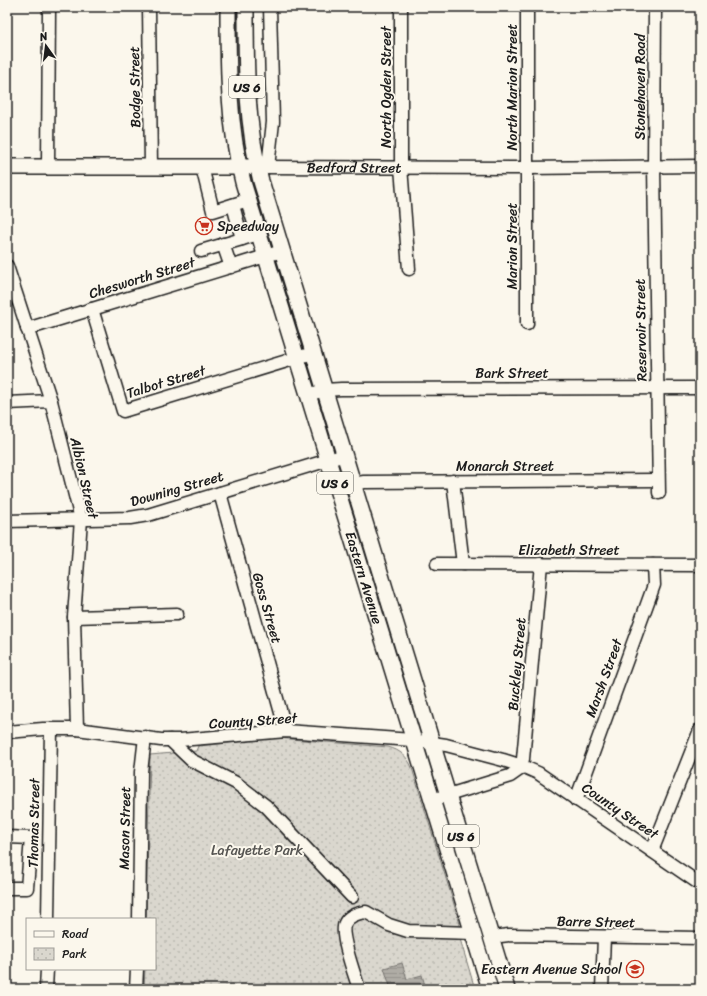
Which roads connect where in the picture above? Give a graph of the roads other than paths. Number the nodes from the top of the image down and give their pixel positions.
1 (49, 7) edge
2 (149, 7) edge
3 (228, 7) edge
4 (246, 7) edge
5 (270, 7) edge
6 (400, 7) edge
7 (527, 7) edge
8 (655, 7) edge
9 (48, 166) junction
10 (239, 166) junction
11 (654, 166) junction
12 (700, 166) edge
13 (7, 167) edge
14 (151, 167) junction
15 (202, 167) junction
16 (262, 167) junction
17 (401, 167) junction
18 (527, 168) junction
19 (248, 200) junction
20 (233, 205) junction
21 (258, 234) junction
22 (242, 239) junction
23 (223, 244) junction
24 (201, 251) dead end
25 (282, 251) junction
26 (265, 256) junction
27 (7, 266) edge
28 (231, 267) junction
29 (409, 269) dead end
30 (92, 309) junction
31 (527, 324) dead end
32 (27, 329) junction
33 (313, 353) junction
34 (296, 358) junction
35 (656, 387) junction
36 (700, 388) edge
37 (325, 390) junction
38 (308, 395) junction
39 (50, 401) junction
40 (7, 403) edge
41 (345, 455) junction
42 (328, 460) junction
43 (658, 480) junction
44 (453, 481) junction
45 (353, 482) junction
46 (336, 487) junction
47 (220, 493) junction
48 (659, 493) dead end
49 (81, 519) junction
50 (7, 520) edge
51 (437, 564) dead end
52 (463, 564) junction
53 (541, 564) junction
54 (653, 565) junction
55 (700, 565) edge
56 (177, 614) dead end
57 (74, 617) junction
58 (51, 729) junction
59 (77, 729) junction
60 (700, 730) edge
61 (286, 731) junction
62 (7, 732) edge
63 (145, 737) junction
64 (170, 740) junction
65 (412, 740) junction
66 (432, 742) junction
67 (522, 766) junction
68 (448, 795) junction
69 (432, 800) junction
70 (576, 800) junction
71 (7, 837) edge
72 (49, 842) junction
73 (31, 843) junction
74 (652, 851) junction
75 (28, 882) junction
76 (48, 883) junction
77 (700, 884) edge
78 (7, 888) edge
79 (352, 897) dead end
80 (48, 918) edge
81 (139, 918) edge
82 (472, 933) junction
83 (492, 937) junction
84 (604, 937) junction
85 (700, 938) edge
86 (47, 970) edge
87 (137, 970) edge
88 (46, 989) edge
89 (136, 989) edge
90 (359, 989) edge
91 (490, 989) edge
92 (507, 989) edge
93 (602, 989) edge

1 - 9 street
2 - 14 street, Bodge Street
3 - 10 main road, US 6
4 - 16 main road, US 6
5 - 16 street
6 - 17 street, North Ogden Street
7 - 18 street, North Marion Street
8 - 11 street, Stonehaven Road
9 - 13 main road, Bedford Street
9 - 14 main road, Bedford Street
10 - 15 main road, Bedford Street
10 - 16 main road, Bedford Street
10 - 19 main road, Eastern Avenue / US 6
11 - 12 street, Bedford Street
11 - 18 street, Bedford Street
11 - 35 street, Reservoir Street
14 - 15 main road, Bedford Street
15 - 20 street
16 - 17 street, Bedford Street
16 - 25 main road, Eastern Avenue / US 6
17 - 18 street, Bedford Street
17 - 29 street, North Ogden Street
18 - 31 street, Marion Street
19 - 20 street
19 - 21 main road, Eastern Avenue / US 6
20 - 22 street
21 - 22 street
21 - 26 main road, Eastern Avenue / US 6
22 - 23 street
23 - 24 street
23 - 28 street
25 - 26 street, Chesworth Street
25 - 33 main road, Eastern Avenue / US 6
26 - 28 street, Chesworth Street
26 - 34 main road, Eastern Avenue / US 6
27 - 32 street, Albion Street
28 - 30 street, Chesworth Street
30 - 32 street, Chesworth Street
30 - 34 street, Talbot Street
32 - 39 street, Albion Street
33 - 34 street
33 - 37 main road, Eastern Avenue / US 6
34 - 38 main road, Eastern Avenue / US 6
35 - 36 street, Bark Street
35 - 37 street, Bark Street
35 - 43 street, Reservoir Street
37 - 38 street, Bark Street
37 - 41 main road, Eastern Avenue / US 6
38 - 42 main road, Eastern Avenue / US 6
39 - 40 street
39 - 49 street, Albion Street
41 - 42 street, Downing Street
41 - 45 main road, Eastern Avenue / US 6
42 - 46 main road, Eastern Avenue / US 6
42 - 47 street, Downing Street
43 - 44 street, Monarch Street
43 - 48 street, Reservoir Street
44 - 45 street, Monarch Street
44 - 52 street
45 - 46 street, Monarch Street
45 - 66 main road, Eastern Avenue / US 6
46 - 65 main road, Eastern Avenue / US 6
47 - 49 street, Downing Street
47 - 61 street, Goss Street
49 - 50 street, Downing Street
49 - 57 street, Albion Street
51 - 52 street, Elizabeth Street
52 - 53 street, Elizabeth Street
53 - 54 street, Elizabeth Street
53 - 67 street, Buckley Street
54 - 55 street, Elizabeth Street
54 - 70 street, Marsh Street
56 - 57 street
57 - 59 street, Albion Street
58 - 59 street, County Street
58 - 62 street, County Street
58 - 72 street, Thomas Street
59 - 63 street, County Street
60 - 74 street
61 - 64 street, County Street
61 - 65 street, County Street
63 - 64 street, County Street
63 - 81 street, Mason Street
64 - 79 street
65 - 66 street, County Street
65 - 69 main road, Eastern Avenue / US 6
66 - 67 street, County Street
66 - 68 main road, Eastern Avenue / US 6
67 - 68 street
67 - 70 street, County Street
68 - 69 street
68 - 83 main road, Eastern Avenue / US 6
69 - 82 main road, Eastern Avenue / US 6
70 - 74 street, County Street
71 - 73 street
72 - 73 street
72 - 76 street, Thomas Street
73 - 75 street
74 - 77 street, County Street
75 - 76 street
75 - 78 street
76 - 80 street, Thomas Street
82 - 90 street
82 - 91 main road, Eastern Avenue / US 6
83 - 84 street, Barre Street
83 - 92 main road, Eastern Avenue / US 6
84 - 85 street, Barre Street
84 - 93 street
86 - 88 street
87 - 89 street

